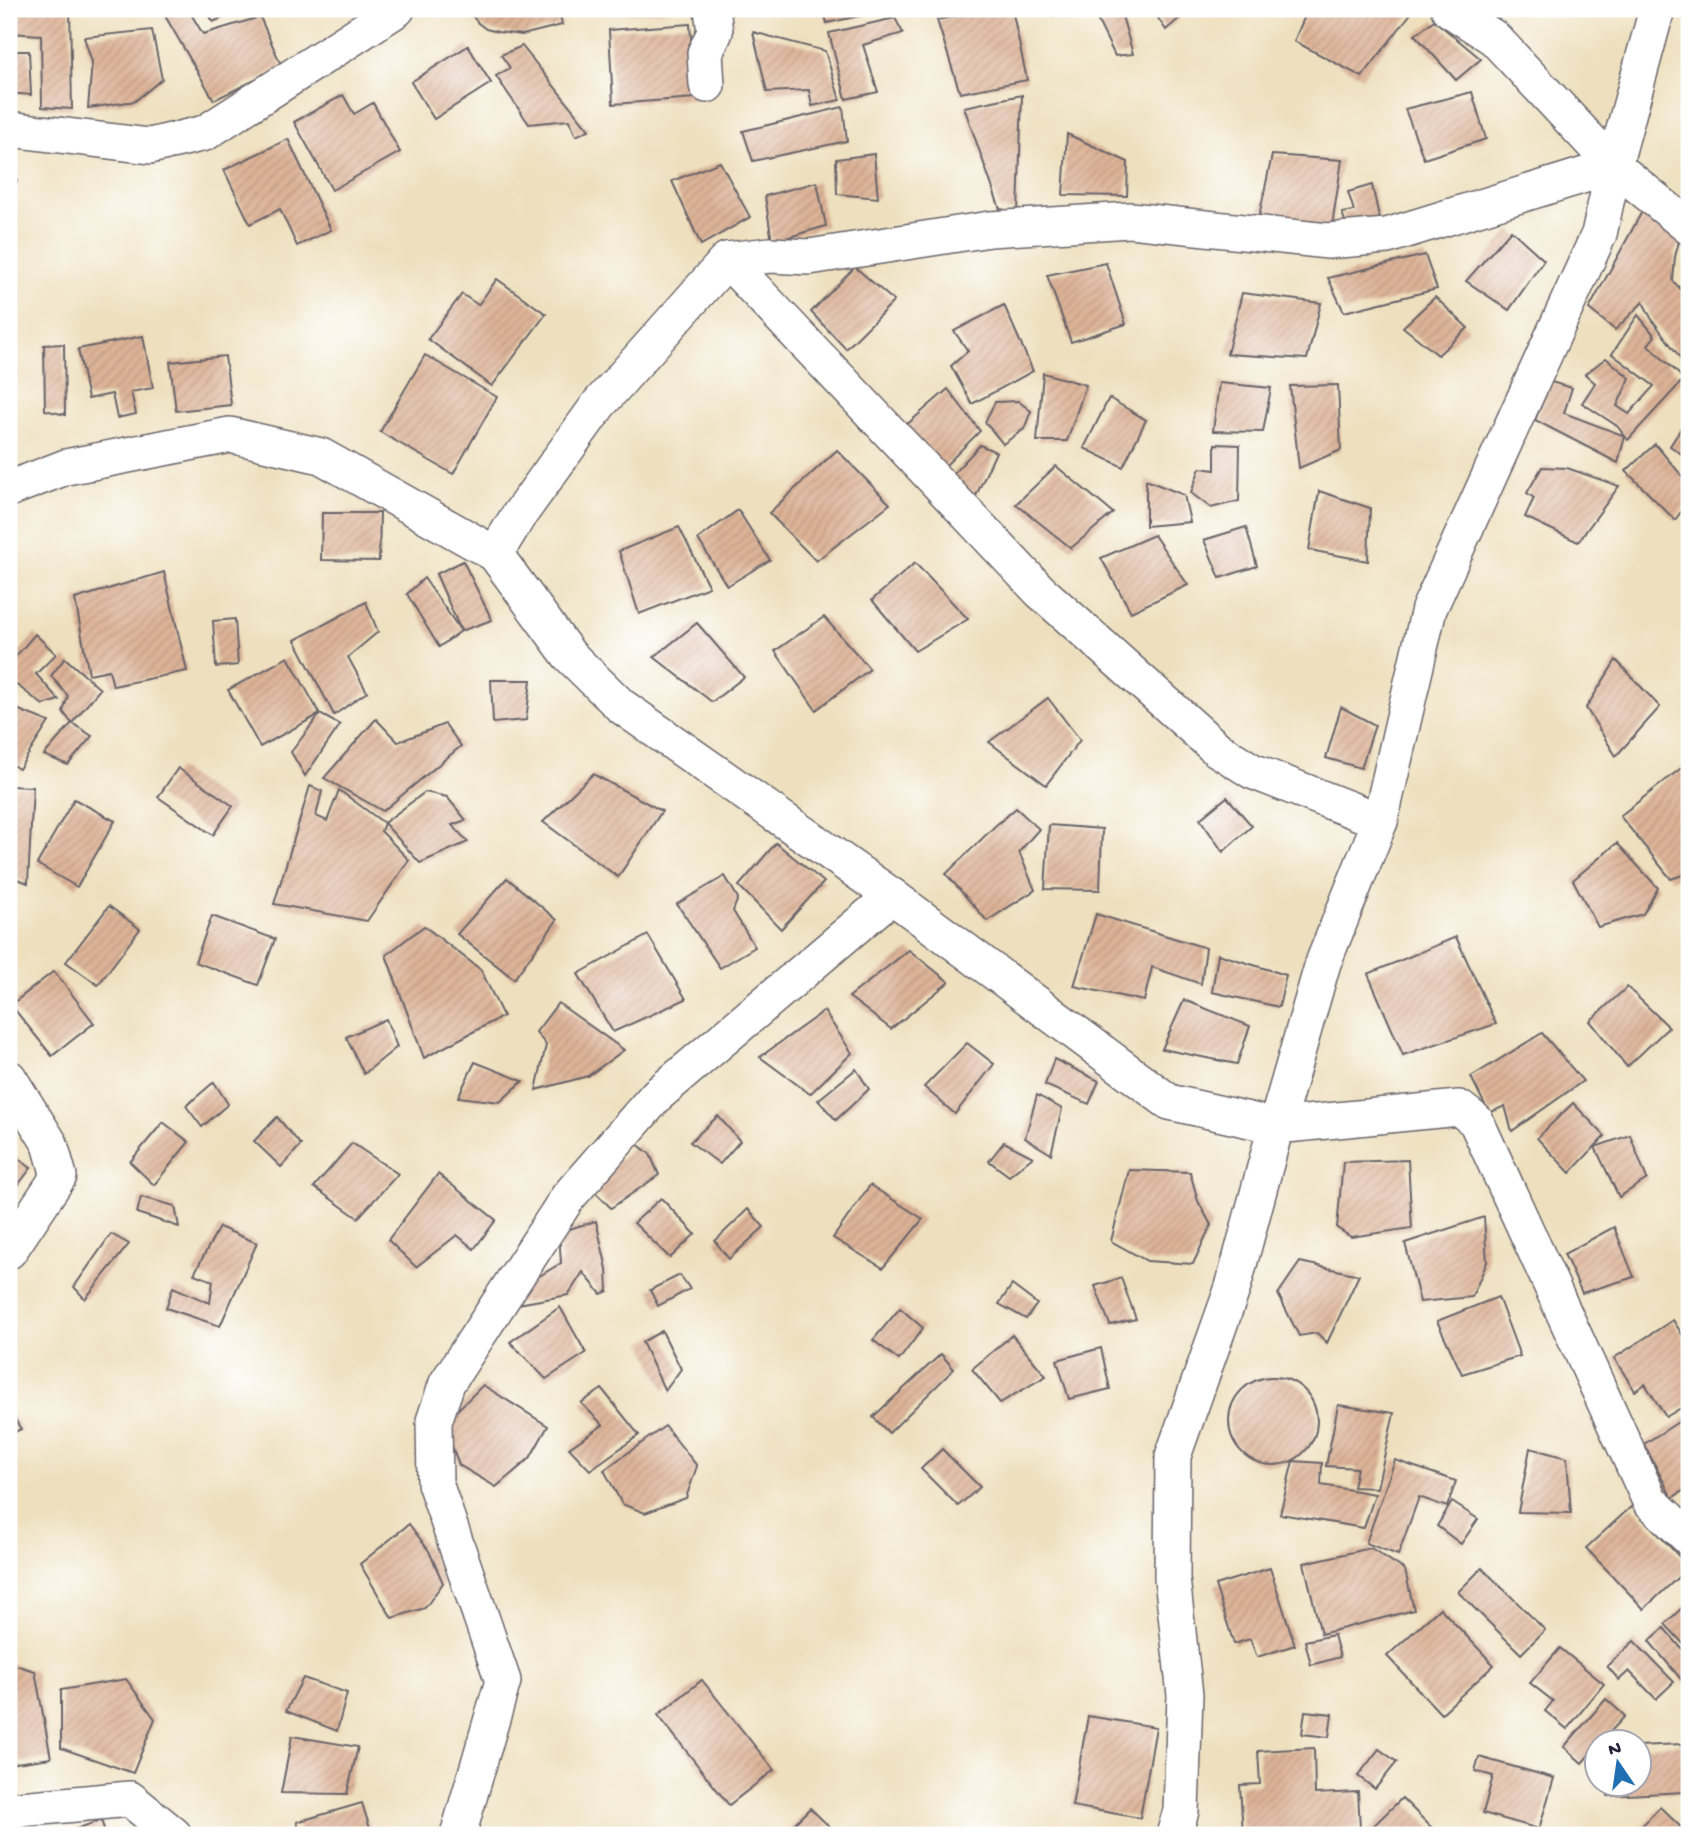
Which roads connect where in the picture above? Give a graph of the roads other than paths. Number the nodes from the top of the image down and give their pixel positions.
1 (397, 9) edge
2 (712, 9) edge
3 (1449, 9) edge
4 (1657, 9) edge
5 (707, 85) dead end
6 (9, 129) edge
7 (1614, 166) junction
8 (1689, 227) edge
9 (727, 260) junction
10 (9, 489) edge
11 (495, 554) junction
12 (1380, 821) junction
13 (892, 896) junction
14 (9, 1077) edge
15 (1276, 1126) junction
16 (9, 1251) edge
17 (1689, 1538) edge
18 (9, 1810) edge
19 (174, 1835) edge
20 (458, 1835) edge
21 (1174, 1835) edge

1 - 6 street
2 - 5 street
3 - 7 street
4 - 7 street
7 - 8 street
7 - 9 street
7 - 12 street
9 - 11 street
9 - 12 street
10 - 11 street
11 - 13 street
12 - 15 street
13 - 15 street
13 - 20 street
14 - 16 street
15 - 17 street
15 - 21 street
18 - 19 street

